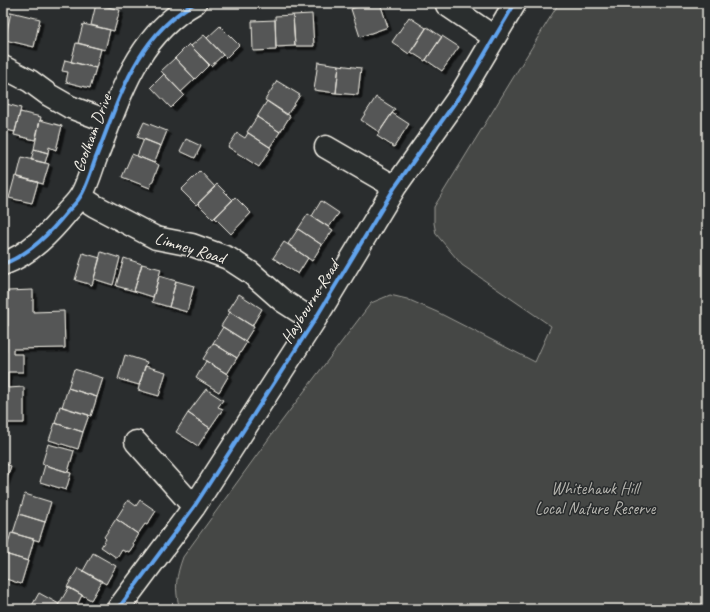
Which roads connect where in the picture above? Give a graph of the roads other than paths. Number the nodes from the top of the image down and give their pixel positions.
1 (194, 3) edge
2 (515, 3) edge
3 (447, 5) dead end
4 (494, 37) junction
5 (3, 67) edge
6 (110, 122) junction
7 (326, 146) dead end
8 (395, 187) junction
9 (81, 197) junction
10 (3, 264) edge
11 (314, 321) junction
12 (136, 442) dead end
13 (194, 507) junction
14 (118, 609) edge

1 - 6 street, Coolham Drive
2 - 4 street, Haybourne Road
3 - 4 street
4 - 8 street, Haybourne Road
5 - 6 street
6 - 9 street, Coolham Drive
7 - 8 street
8 - 11 street, Haybourne Road
9 - 10 street, Coolham Drive
9 - 11 street, Limney Road
11 - 13 street, Haybourne Road
12 - 13 street
13 - 14 street, Haybourne Road

